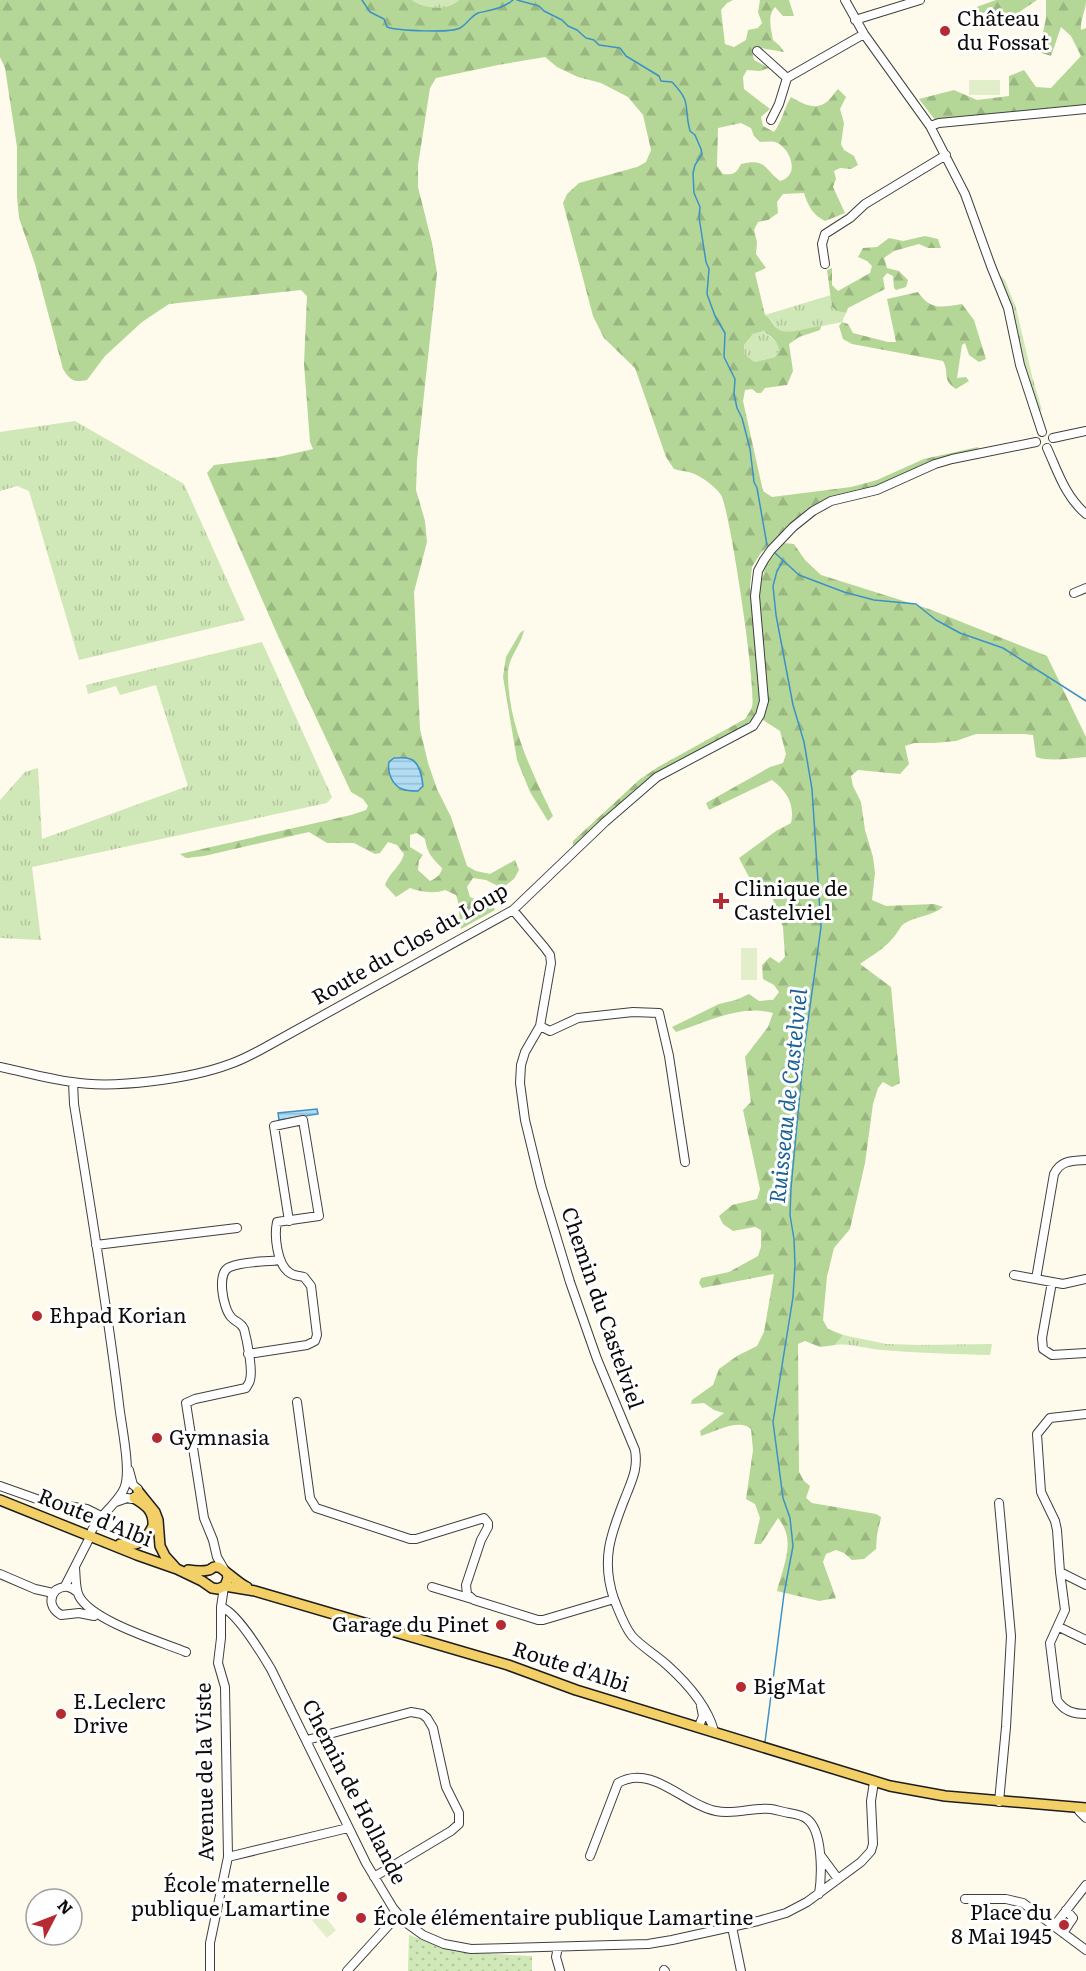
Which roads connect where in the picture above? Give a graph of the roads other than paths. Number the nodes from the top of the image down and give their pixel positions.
1 (845, 0) edge
2 (920, 0) edge
3 (855, 20) junction
4 (864, 34) junction
5 (757, 51) dead end
6 (787, 78) junction
7 (1086, 109) edge
8 (771, 120) dead end
9 (930, 126) junction
10 (946, 155) junction
11 (825, 264) dead end
12 (1086, 431) edge
13 (1042, 432) junction
14 (1053, 438) junction
15 (1036, 442) junction
16 (1047, 448) junction
17 (1086, 514) edge
18 (1086, 588) edge
19 (1074, 593) dead end
20 (513, 910) junction
21 (540, 1026) junction
22 (0, 1067) edge
23 (73, 1082) junction
24 (1086, 1160) edge
25 (685, 1162) dead end
26 (289, 1221) junction
27 (237, 1228) dead end
28 (96, 1245) junction
29 (280, 1260) junction
30 (1014, 1275) dead end
31 (1036, 1279) junction
32 (1086, 1279) edge
33 (1052, 1282) junction
34 (1086, 1353) edge
35 (248, 1354) junction
36 (297, 1402) dead end
37 (1086, 1414) edge
38 (0, 1486) edge
39 (130, 1492) junction
40 (0, 1500) edge
41 (999, 1503) dead end
42 (101, 1516) junction
43 (92, 1530) dead end
44 (88, 1540) dead end
45 (111, 1545) junction
46 (214, 1548) junction
47 (75, 1568) junction
48 (177, 1569) junction
49 (209, 1570) junction
50 (226, 1571) junction
51 (1060, 1572) junction
52 (0, 1574) edge
53 (1086, 1585) edge
54 (65, 1586) junction
55 (209, 1586) junction
56 (225, 1587) junction
57 (432, 1587) dead end
58 (35, 1588) junction
59 (255, 1592) junction
60 (53, 1593) junction
61 (78, 1594) junction
62 (614, 1599) junction
63 (474, 1600) junction
64 (52, 1607) junction
65 (221, 1607) junction
66 (72, 1614) junction
67 (115, 1623) junction
68 (1059, 1627) junction
69 (1086, 1640) edge
70 (186, 1652) dead end
71 (698, 1698) junction
72 (1086, 1713) edge
73 (699, 1726) junction
74 (714, 1731) junction
75 (307, 1740) junction
76 (874, 1782) junction
77 (999, 1802) junction
78 (1083, 1808) edge
79 (1086, 1818) edge
80 (348, 1828) junction
81 (590, 1856) dead end
82 (821, 1856) junction
83 (228, 1857) junction
84 (820, 1871) junction
85 (374, 1877) junction
86 (837, 1880) junction
87 (1086, 1885) edge
88 (819, 1894) junction
89 (965, 1899) dead end
90 (1066, 1910) junction
91 (398, 1915) junction
92 (1054, 1926) junction
93 (732, 1928) junction
94 (1063, 1933) junction
95 (558, 1947) junction
96 (1086, 1950) edge
97 (210, 1971) edge
98 (347, 1971) edge
99 (560, 1971) edge
100 (741, 1971) edge

1 - 3 street
2 - 3 street
3 - 4 street
4 - 6 street
4 - 9 street
5 - 6 street
6 - 8 street
7 - 9 street
9 - 10 street
10 - 11 street
10 - 13 street
12 - 14 street
13 - 14 street
13 - 15 street
14 - 16 street
15 - 16 street
15 - 20 street, Route du Clos du Loup
16 - 17 street
18 - 19 street
20 - 21 street, Chemin du Castelviel
20 - 23 street, Route du Clos du Loup
21 - 25 street
21 - 62 street, Chemin du Castelviel
22 - 23 street, Route du Clos du Loup
23 - 28 street
24 - 31 street
26 - 26 street
26 - 29 street
27 - 28 street
28 - 39 street
29 - 35 street
29 - 35 street
30 - 31 street
31 - 33 street
32 - 33 street
33 - 34 street
35 - 46 street
36 - 63 street
37 - 51 street
38 - 42 street
39 - 42 street
39 - 45 main road
39 - 48 main road
40 - 45 main road, Route d'Albi
41 - 77 street
42 - 43 street
44 - 47 street
45 - 48 main road, Route d'Albi
46 - 49 street
46 - 50 street
47 - 54 street
47 - 61 street
48 - 49 main road, Route d'Albi
48 - 55 main road, Route d'Albi
49 - 50 main road
49 - 55 main road
50 - 56 main road
50 - 59 main road, Route d'Albi
51 - 53 street
51 - 68 street
52 - 58 street
54 - 60 street
54 - 61 street
55 - 56 main road
55 - 65 street, Avenue de la Viste
56 - 59 main road, Route d'Albi
56 - 65 street, Avenue de la Viste
57 - 63 street
58 - 60 street
58 - 64 street
59 - 73 main road, Route d'Albi
60 - 64 street
61 - 66 street
61 - 67 street
62 - 63 street
62 - 71 street, Chemin du Castelviel
64 - 66 street
65 - 75 street, Chemin de Hollande
65 - 83 street, Avenue de la Viste
66 - 67 street
67 - 70 street
68 - 69 street
68 - 72 street
71 - 73 street
71 - 74 street, Chemin du Castelviel
73 - 74 main road, Route d'Albi
74 - 76 main road, Route d'Albi
75 - 80 street, Chemin de Hollande
75 - 85 street
76 - 77 main road, Route d'Albi
76 - 86 street, Chemin de Hollande
77 - 78 main road, Route d'Albi
78 - 79 street
80 - 83 street
80 - 85 street, Chemin de Hollande
81 - 82 street
82 - 84 street
82 - 86 street
83 - 97 street, Avenue de la Viste
84 - 86 street
84 - 88 street
85 - 91 street, Chemin de Hollande
86 - 88 street, Chemin de Hollande
87 - 90 street
88 - 93 street, Chemin de Hollande
89 - 92 street
90 - 92 street
90 - 94 street
91 - 95 street, Chemin de Hollande
91 - 98 street
92 - 94 street
93 - 95 street, Chemin de Hollande
93 - 100 street
94 - 96 street
95 - 99 street

